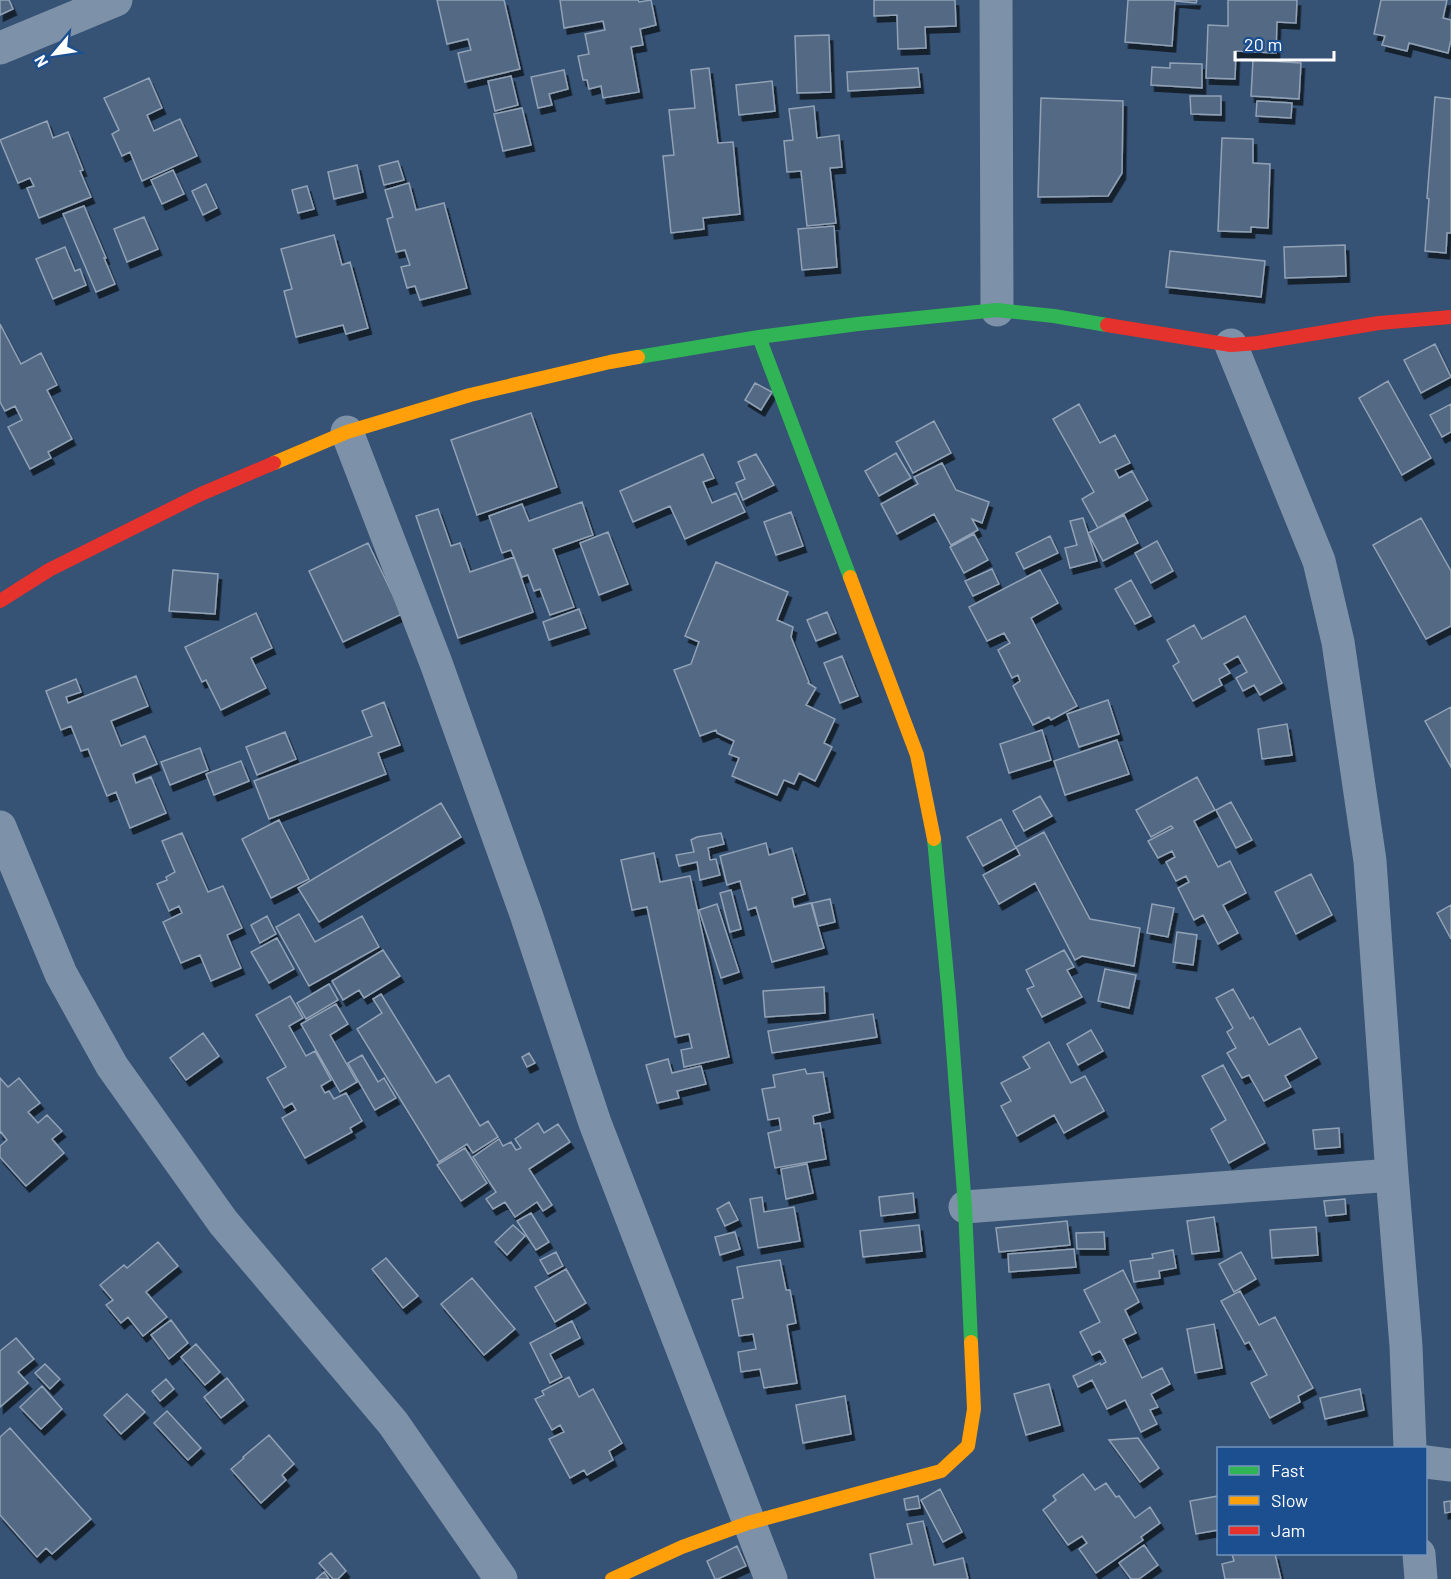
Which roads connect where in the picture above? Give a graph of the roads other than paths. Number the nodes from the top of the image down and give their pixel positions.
1 (116, 0) edge
2 (996, 0) edge
3 (0, 48) edge
4 (997, 310) junction
5 (1451, 317) edge
6 (759, 337) junction
7 (1231, 345) junction
8 (348, 432) junction
9 (0, 601) edge
10 (0, 827) edge
11 (1392, 1175) junction
12 (965, 1207) junction
13 (1410, 1447) edge
14 (1427, 1462) edge
15 (1451, 1465) edge
16 (748, 1523) junction
17 (1419, 1555) edge
18 (501, 1579) edge
19 (612, 1579) edge
20 (771, 1579) edge
21 (1421, 1579) edge

1 - 3 street
2 - 4 street
4 - 6 street
4 - 7 street
5 - 7 street
6 - 8 street
6 - 12 street
7 - 11 street
8 - 9 street
8 - 16 street
10 - 18 street
11 - 12 street
11 - 13 street
12 - 16 street
14 - 15 street
16 - 19 street
16 - 20 street
17 - 21 street

